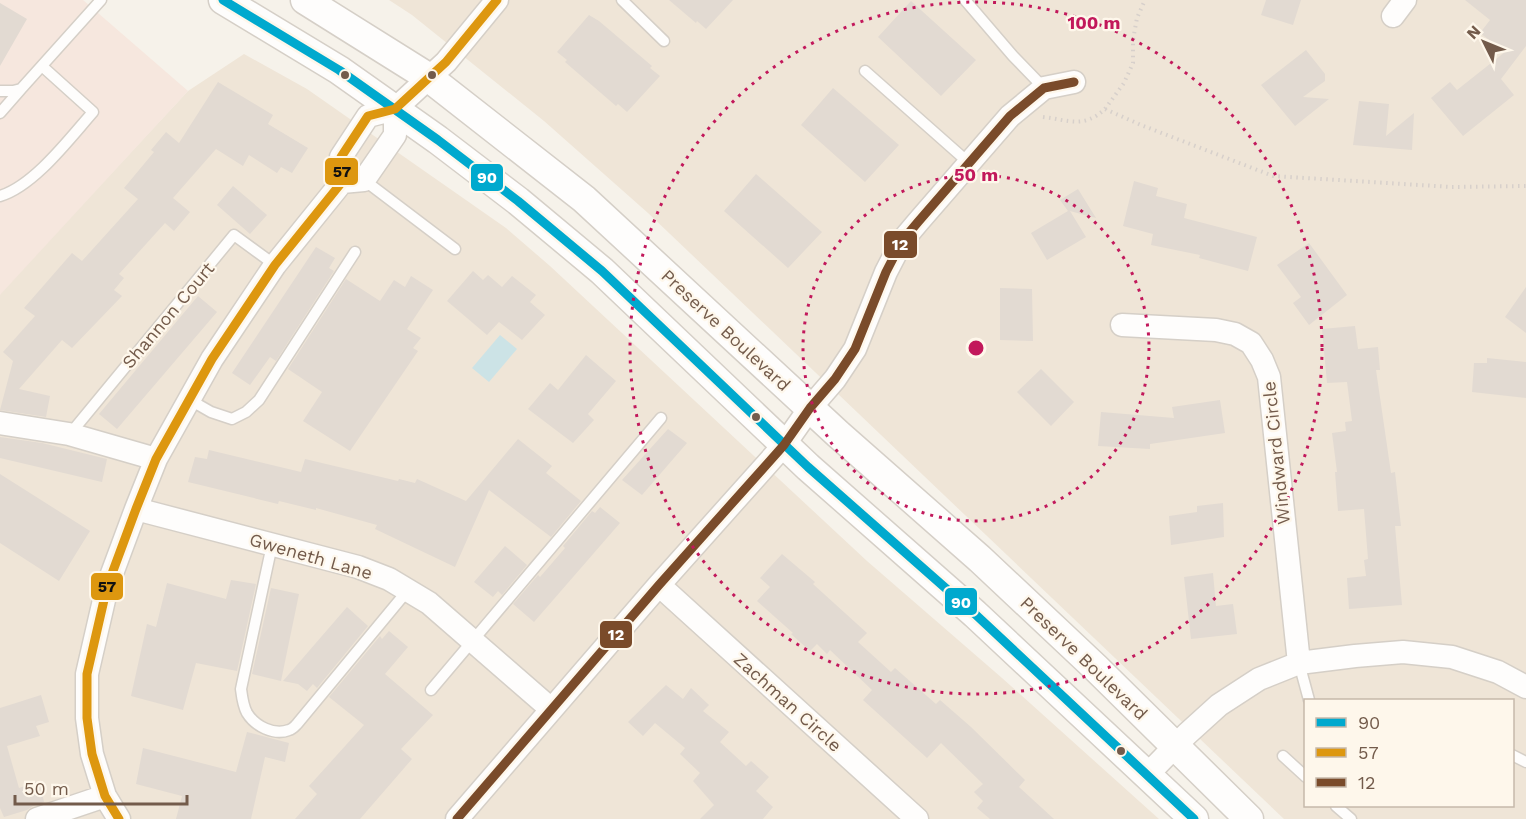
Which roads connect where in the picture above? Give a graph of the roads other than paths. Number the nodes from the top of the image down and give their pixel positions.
1 (101, 0) edge
2 (223, 0) edge
3 (305, 0) edge
4 (497, 0) edge
5 (622, 0) edge
6 (965, 0) edge
7 (664, 41) dead end
8 (43, 67) junction
9 (865, 71) dead end
10 (428, 77) junction
11 (1074, 82) dead end
12 (1044, 88) junction
13 (21, 89) junction
14 (0, 91) edge
15 (395, 109) junction
16 (0, 113) edge
17 (970, 164) junction
18 (353, 181) junction
19 (0, 196) edge
20 (456, 249) dead end
21 (355, 252) dead end
22 (275, 265) junction
23 (1122, 325) dead end
24 (190, 400) junction
25 (810, 408) junction
26 (661, 418) dead end
27 (0, 423) edge
28 (69, 434) junction
29 (784, 444) junction
30 (156, 459) junction
31 (136, 509) junction
32 (272, 545) junction
33 (659, 585) junction
34 (408, 590) junction
35 (472, 640) junction
36 (1299, 663) junction
37 (1526, 687) edge
38 (430, 690) dead end
39 (1309, 699) edge
40 (551, 709) junction
41 (1175, 746) junction
42 (1283, 756) dead end
43 (1146, 775) junction
44 (1304, 776) edge
45 (105, 796) junction
46 (1337, 807) edge
47 (37, 819) edge
48 (118, 819) edge
49 (457, 819) edge
50 (917, 819) edge
51 (1194, 819) edge
52 (1249, 819) edge
53 (1351, 819) edge

1 - 8 lane
2 - 15 street
3 - 10 street, Preserve Boulevard
4 - 10 street
5 - 7 lane
6 - 12 lane
8 - 13 lane
8 - 19 lane
9 - 17 lane
10 - 15 street
10 - 25 street, Preserve Boulevard
11 - 12 street
12 - 17 street
13 - 14 lane
13 - 16 lane
15 - 18 street
15 - 18 street
15 - 29 street
17 - 25 street
18 - 20 lane
18 - 22 street
21 - 24 lane
22 - 24 street
22 - 28 lane, Shannon Court
23 - 36 street, Windward Circle
24 - 30 street
25 - 29 street
25 - 41 street, Preserve Boulevard
26 - 35 lane
27 - 28 street
28 - 30 street
29 - 33 street
29 - 43 street
30 - 31 street
31 - 32 street, Gweneth Lane
31 - 45 street
32 - 34 street, Gweneth Lane
32 - 34 lane
33 - 40 street
33 - 50 street, Zachman Circle
34 - 35 street, Gweneth Lane
35 - 38 lane
35 - 40 street, Gweneth Lane
36 - 37 street
36 - 39 lane
36 - 41 street
40 - 49 street
41 - 43 street
41 - 52 street, Preserve Boulevard
42 - 44 lane
43 - 51 street
45 - 47 street
45 - 48 street
46 - 53 lane

